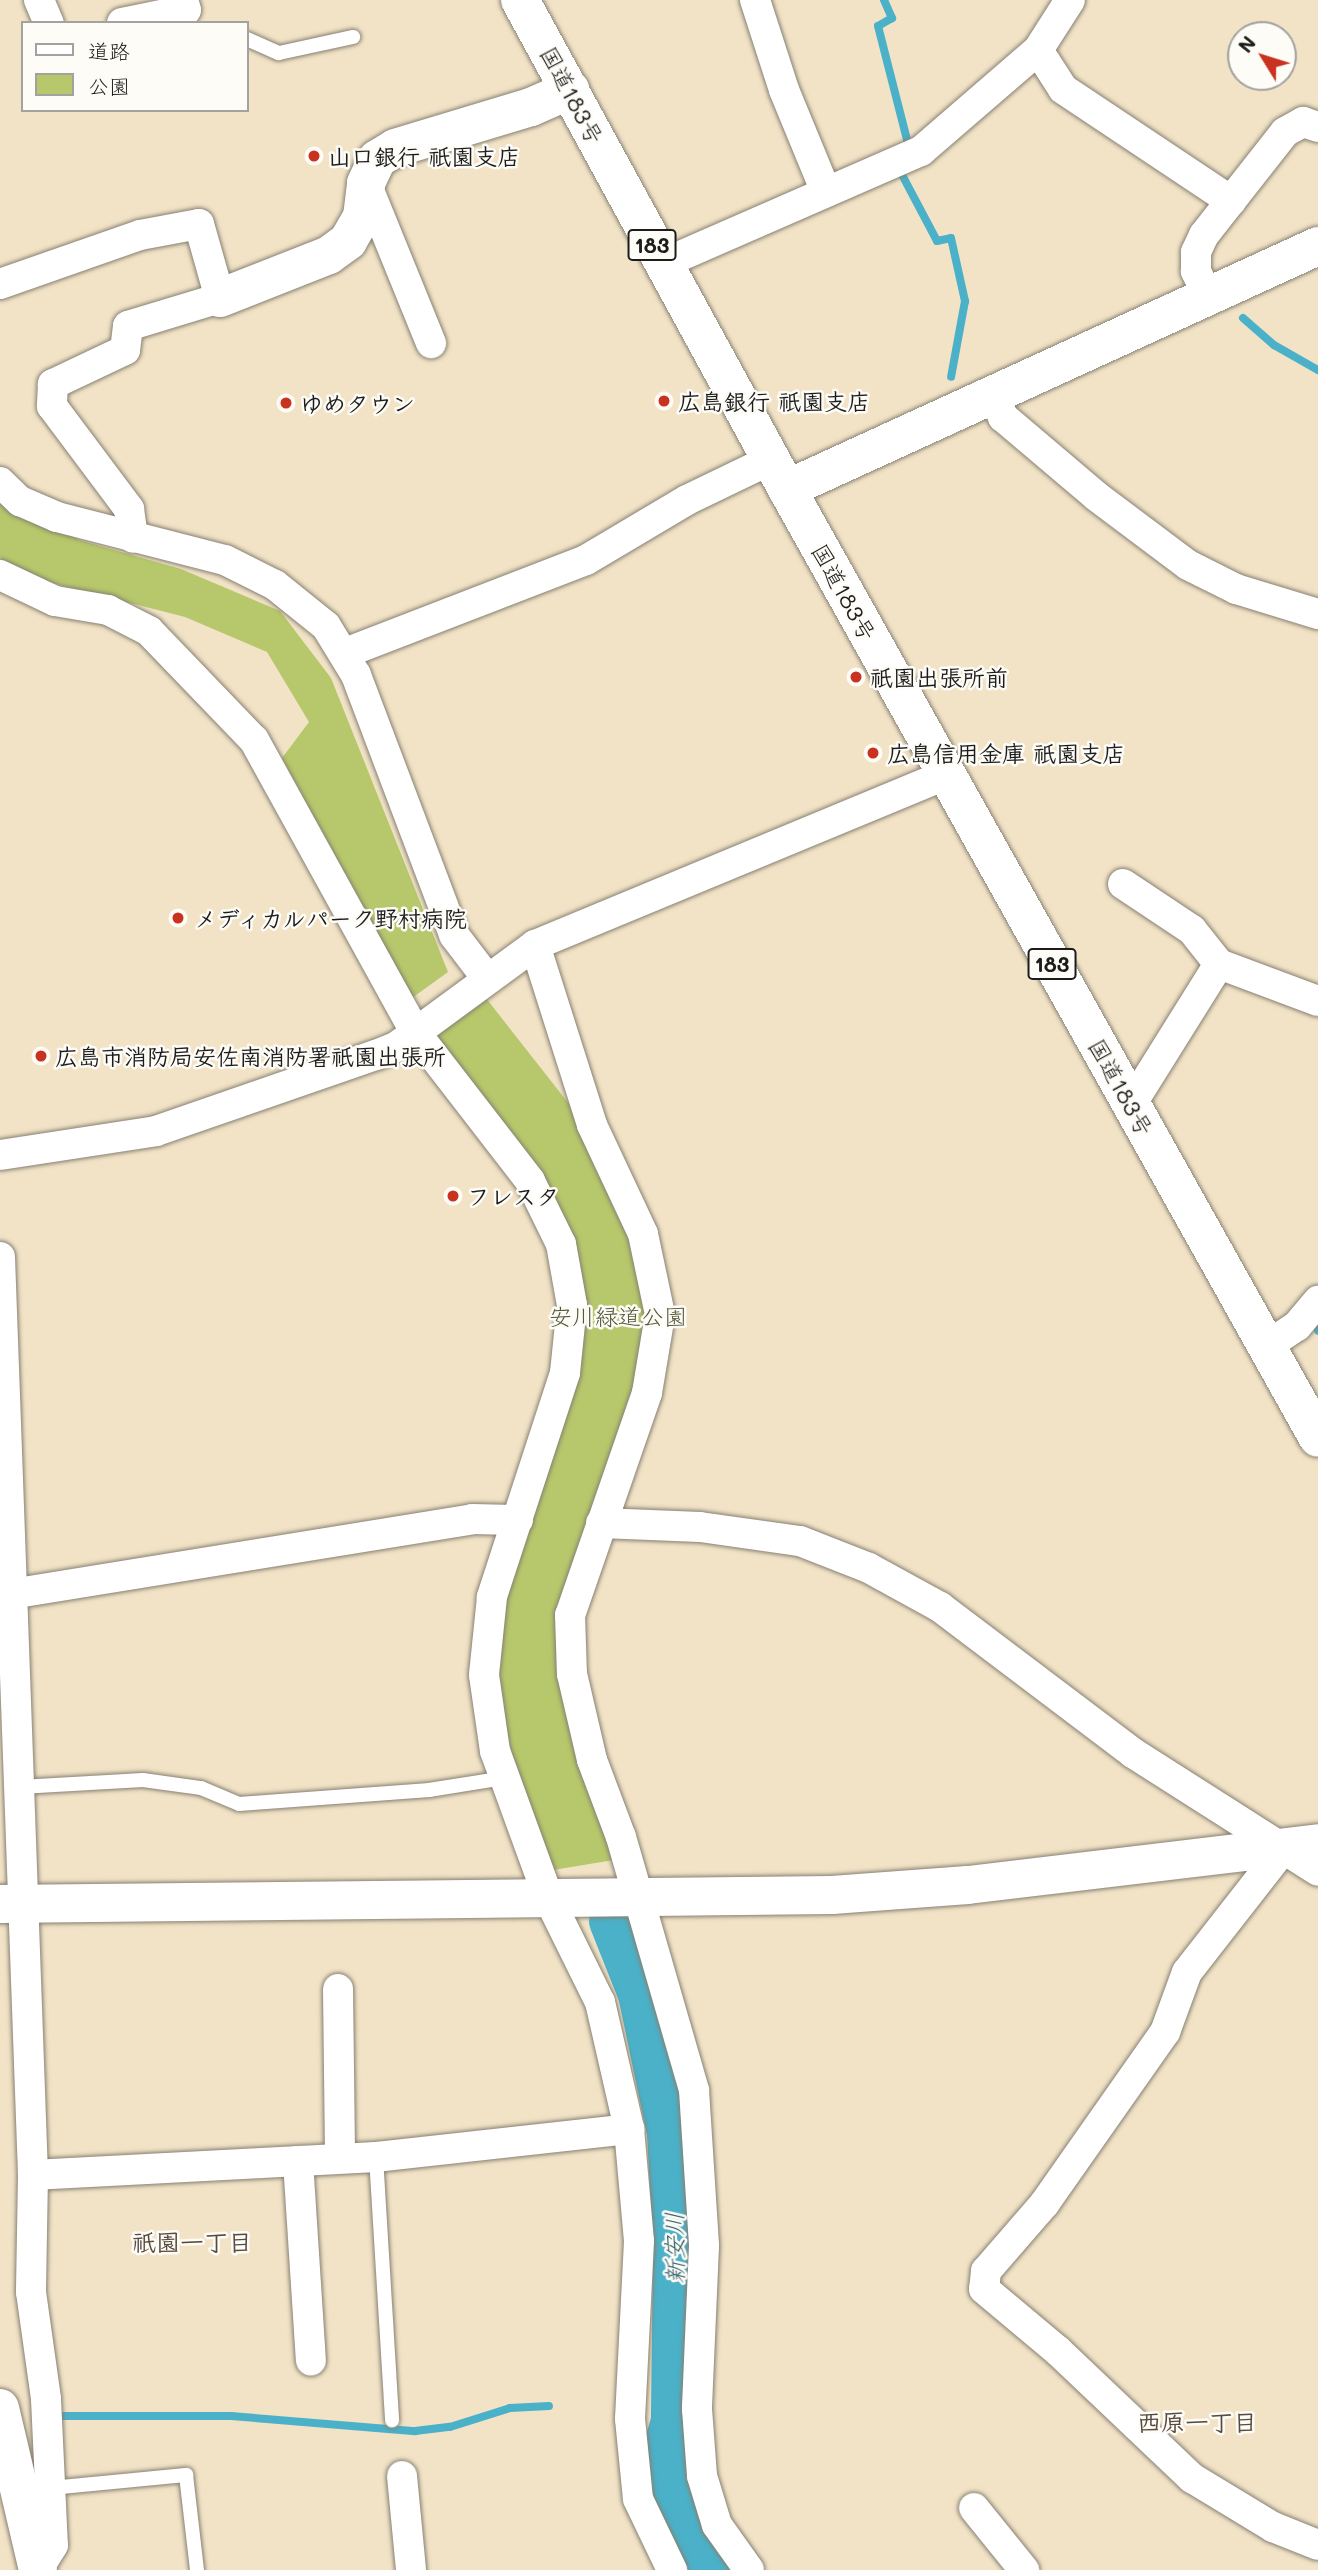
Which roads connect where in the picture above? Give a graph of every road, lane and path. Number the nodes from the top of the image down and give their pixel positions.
1 (39, 0) edge
2 (114, 0) edge
3 (183, 0) edge
4 (520, 0) edge
5 (755, 0) edge
6 (1070, 0) edge
7 (48, 21) edge
8 (121, 21) edge
9 (132, 21) edge
10 (354, 37) dead end
11 (248, 38) edge
12 (1038, 50) junction
13 (570, 90) junction
14 (1318, 127) edge
15 (366, 183) junction
16 (826, 192) junction
17 (1231, 201) junction
18 (1318, 246) edge
19 (662, 264) junction
20 (0, 284) edge
21 (1208, 296) junction
22 (220, 298) junction
23 (431, 343) dead end
24 (994, 394) junction
25 (778, 474) junction
26 (0, 482) edge
27 (133, 538) junction
28 (1, 577) edge
29 (1318, 614) edge
30 (340, 659) junction
31 (358, 716) dead end
32 (946, 775) junction
33 (1123, 884) dead end
34 (534, 945) junction
35 (1219, 964) junction
36 (486, 977) junction
37 (1318, 1001) edge
38 (415, 1032) junction
39 (1130, 1105) junction
40 (0, 1155) edge
41 (0, 1257) edge
42 (1318, 1301) edge
43 (1267, 1346) junction
44 (1318, 1438) edge
45 (518, 1520) junction
46 (601, 1524) junction
47 (7, 1579) edge
48 (505, 1778) junction
49 (20, 1787) junction
50 (1301, 1846) edge
51 (1318, 1871) edge
52 (548, 1897) junction
53 (640, 1898) junction
54 (12, 1904) edge
55 (338, 1989) dead end
56 (629, 2129) junction
57 (340, 2157) junction
58 (376, 2157) junction
59 (298, 2161) junction
60 (33, 2175) junction
61 (311, 2361) dead end
62 (0, 2408) edge
63 (392, 2421) dead end
64 (402, 2476) dead end
65 (50, 2488) junction
66 (974, 2508) dead end
67 (1318, 2545) edge
68 (38, 2569) edge
69 (197, 2570) edge
70 (411, 2570) edge
71 (672, 2570) edge
72 (749, 2570) edge
73 (1024, 2570) edge

1 - 7 street
2 - 8 street
3 - 9 street
4 - 13 main road, 国道183号 / 183
5 - 16 street
6 - 12 street
10 - 11 lane
12 - 16 street
12 - 17 street
13 - 15 main road
13 - 19 main road, 国道183号 / 183
14 - 17 street
15 - 22 main road
15 - 23 street
16 - 19 street
17 - 21 street
18 - 21 main road
19 - 25 main road, 国道183号 / 183
20 - 22 street
21 - 24 main road
22 - 27 street
24 - 25 main road
24 - 29 street
25 - 30 street
25 - 32 main road, 国道183号 / 183
26 - 27 street
27 - 30 street
28 - 38 street
30 - 31 lane
30 - 36 street
32 - 34 street
32 - 39 main road, 国道183号 / 183
33 - 35 street
34 - 36 street
34 - 46 street
35 - 37 street
35 - 39 street
36 - 38 street
38 - 40 street
38 - 45 street
39 - 43 main road, 国道183号 / 183
41 - 47 street
42 - 43 street
43 - 44 main road, 国道183号 / 183
45 - 47 street
45 - 48 street
46 - 50 street
46 - 53 street
47 - 49 street
48 - 49 lane
48 - 52 street
49 - 54 street
50 - 51 street
50 - 53 main road
50 - 67 street
52 - 53 main road
52 - 54 main road
52 - 56 street
53 - 72 street
54 - 60 street
55 - 57 street
56 - 58 street
56 - 71 street
57 - 58 street
57 - 59 street
58 - 63 lane
59 - 60 street
59 - 61 street
60 - 65 street
62 - 68 main road
64 - 70 street
65 - 68 street
65 - 69 lane
66 - 73 street

